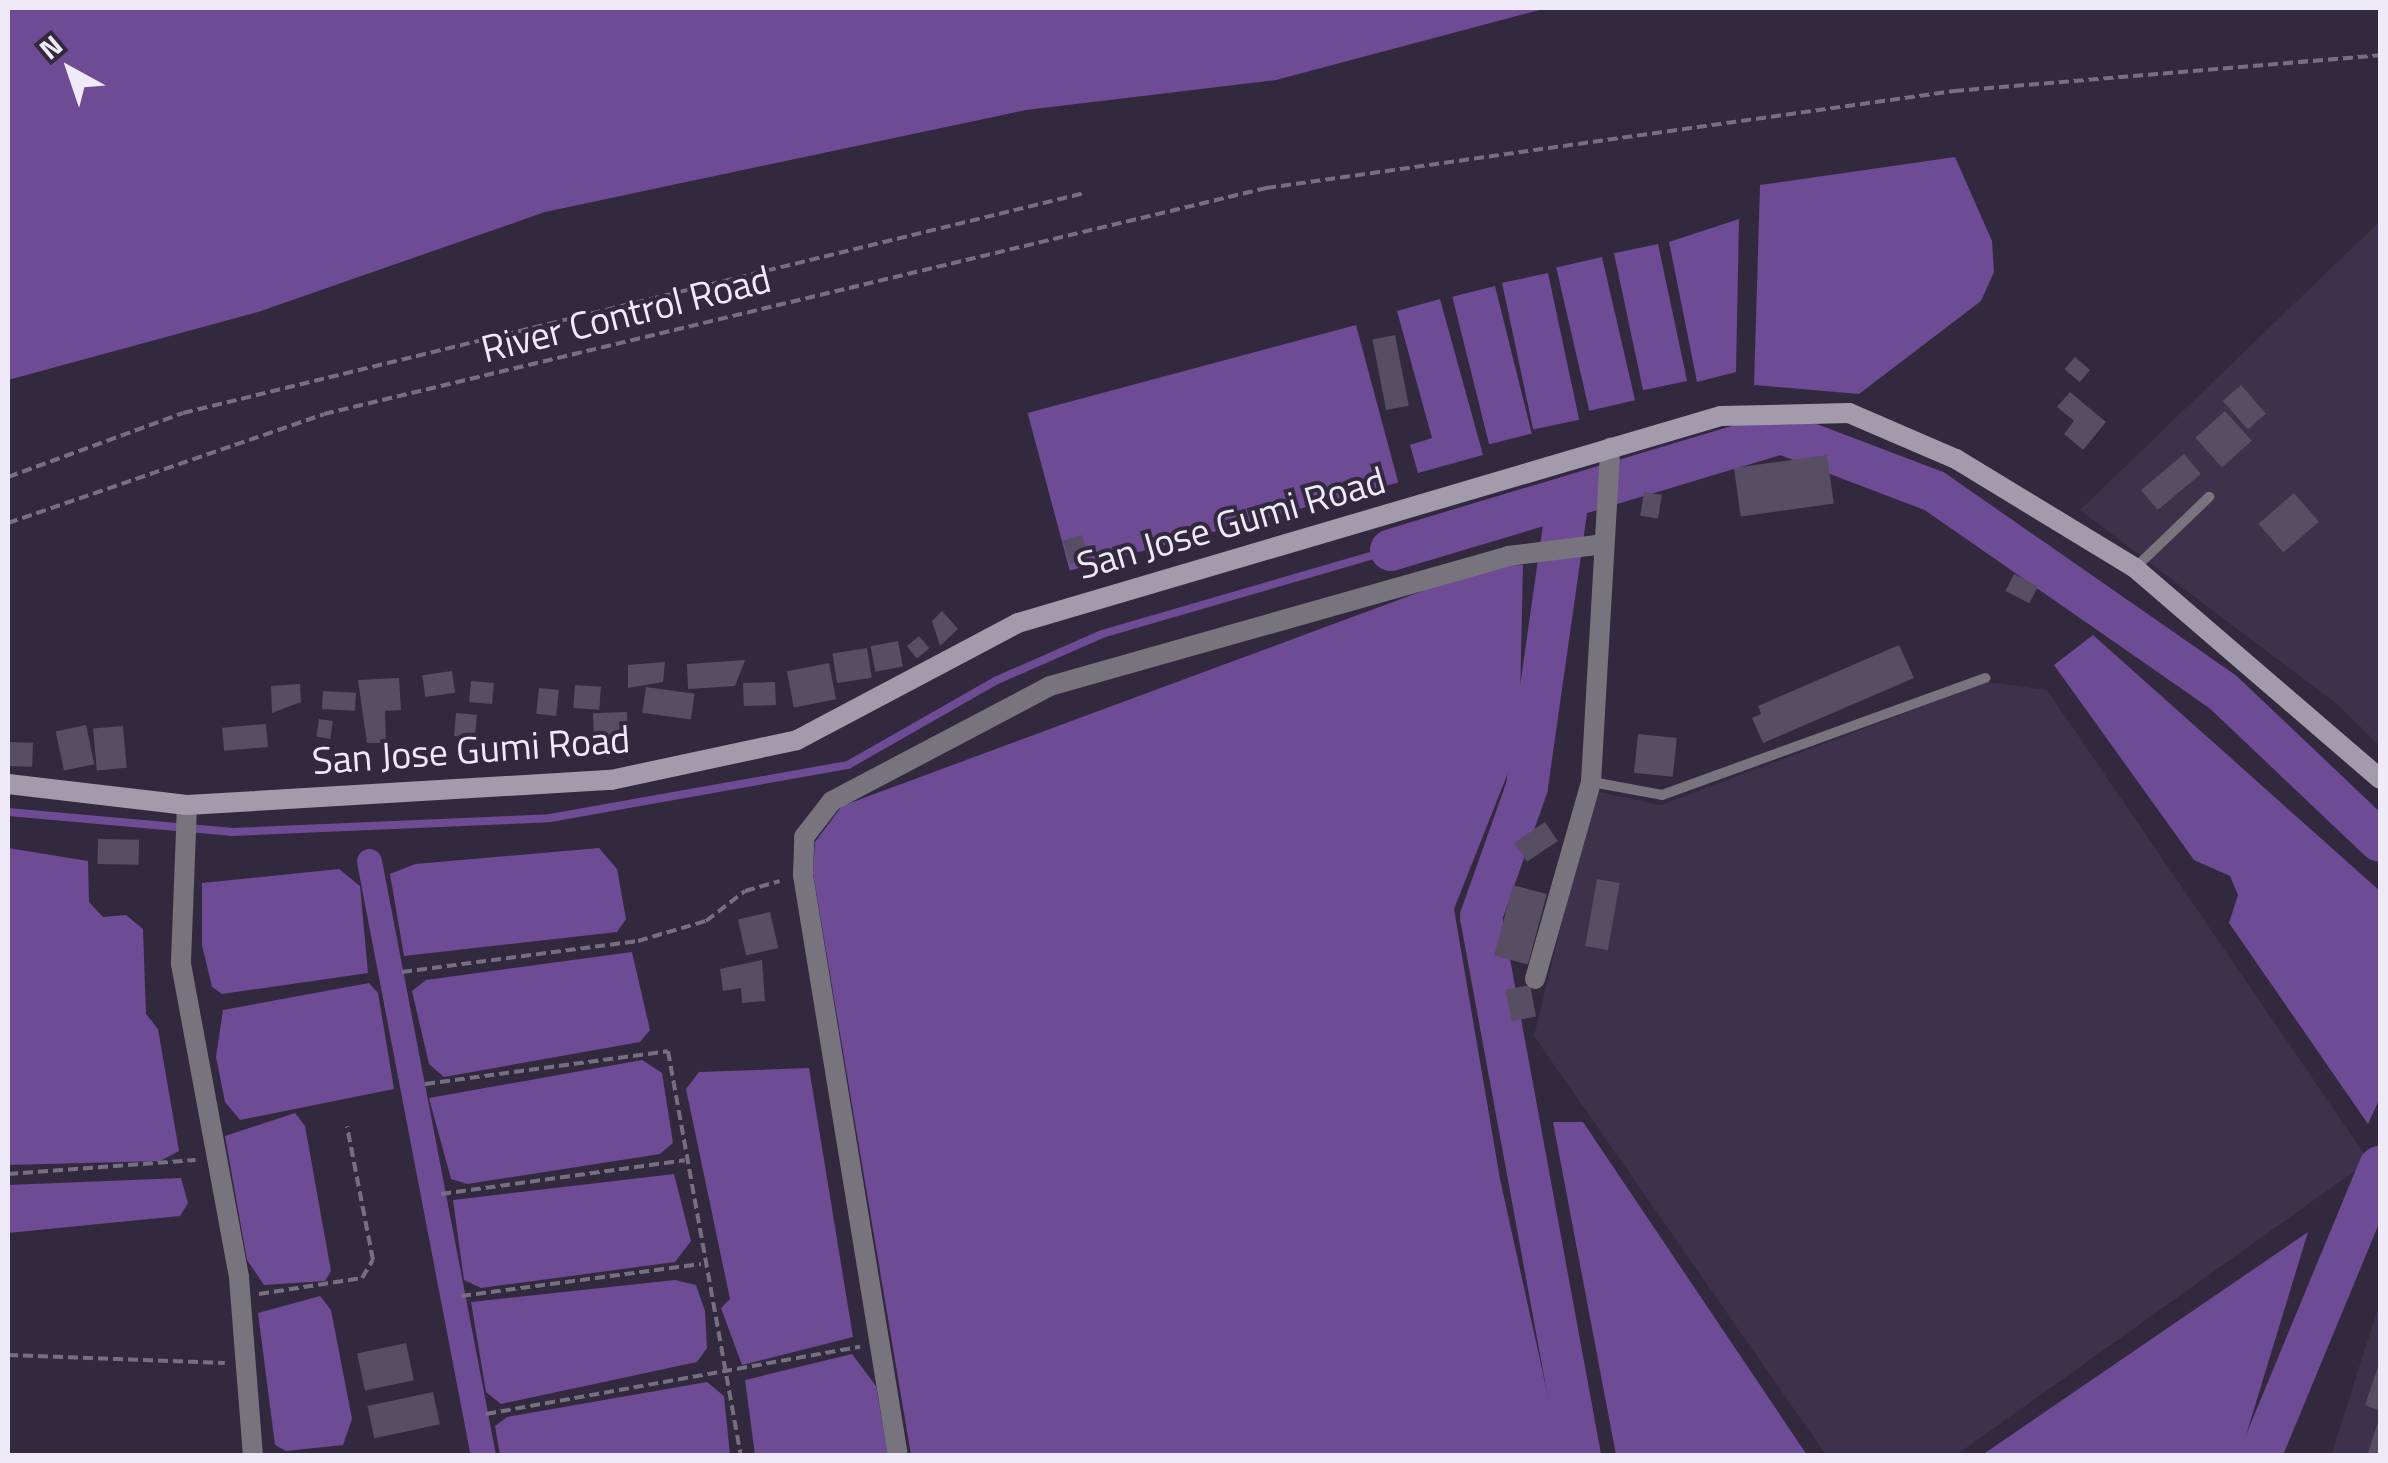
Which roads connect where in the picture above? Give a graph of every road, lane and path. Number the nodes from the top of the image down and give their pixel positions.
1 (2380, 55) edge
2 (1085, 192) dead end
3 (1610, 448) junction
4 (8, 477) edge
5 (2209, 496) dead end
6 (8, 523) edge
7 (1604, 544) junction
8 (2135, 568) junction
9 (1986, 678) dead end
10 (2380, 779) edge
11 (1591, 782) junction
12 (8, 784) edge
13 (184, 820) junction
14 (803, 875) junction
15 (402, 972) dead end
16 (1535, 979) dead end
17 (425, 1084) dead end
18 (347, 1126) dead end
19 (214, 1154) junction
20 (685, 1160) junction
21 (8, 1174) edge
22 (442, 1194) dead end
23 (701, 1264) junction
24 (238, 1274) junction
25 (461, 1296) dead end
26 (879, 1348) junction
27 (8, 1356) edge
28 (245, 1364) junction
29 (731, 1370) junction
30 (486, 1414) dead end
31 (252, 1456) edge
32 (740, 1456) edge
33 (898, 1456) edge

1 - 6 path, River Control Road
2 - 4 path
3 - 7 street
3 - 8 street, San Jose Gumi Road
3 - 13 street, San Jose Gumi Road
5 - 8 lane
7 - 11 street
7 - 14 street
8 - 10 street, San Jose Gumi Road
9 - 11 lane
11 - 16 street
12 - 13 street, San Jose Gumi Road
13 - 19 street
14 - 15 path
14 - 26 street
17 - 20 path
18 - 24 path
19 - 21 path
19 - 24 street
20 - 22 path
20 - 23 path
23 - 25 path
23 - 29 path
24 - 28 street
26 - 29 path
26 - 33 street
27 - 28 path
28 - 31 street
29 - 30 path
29 - 32 path

